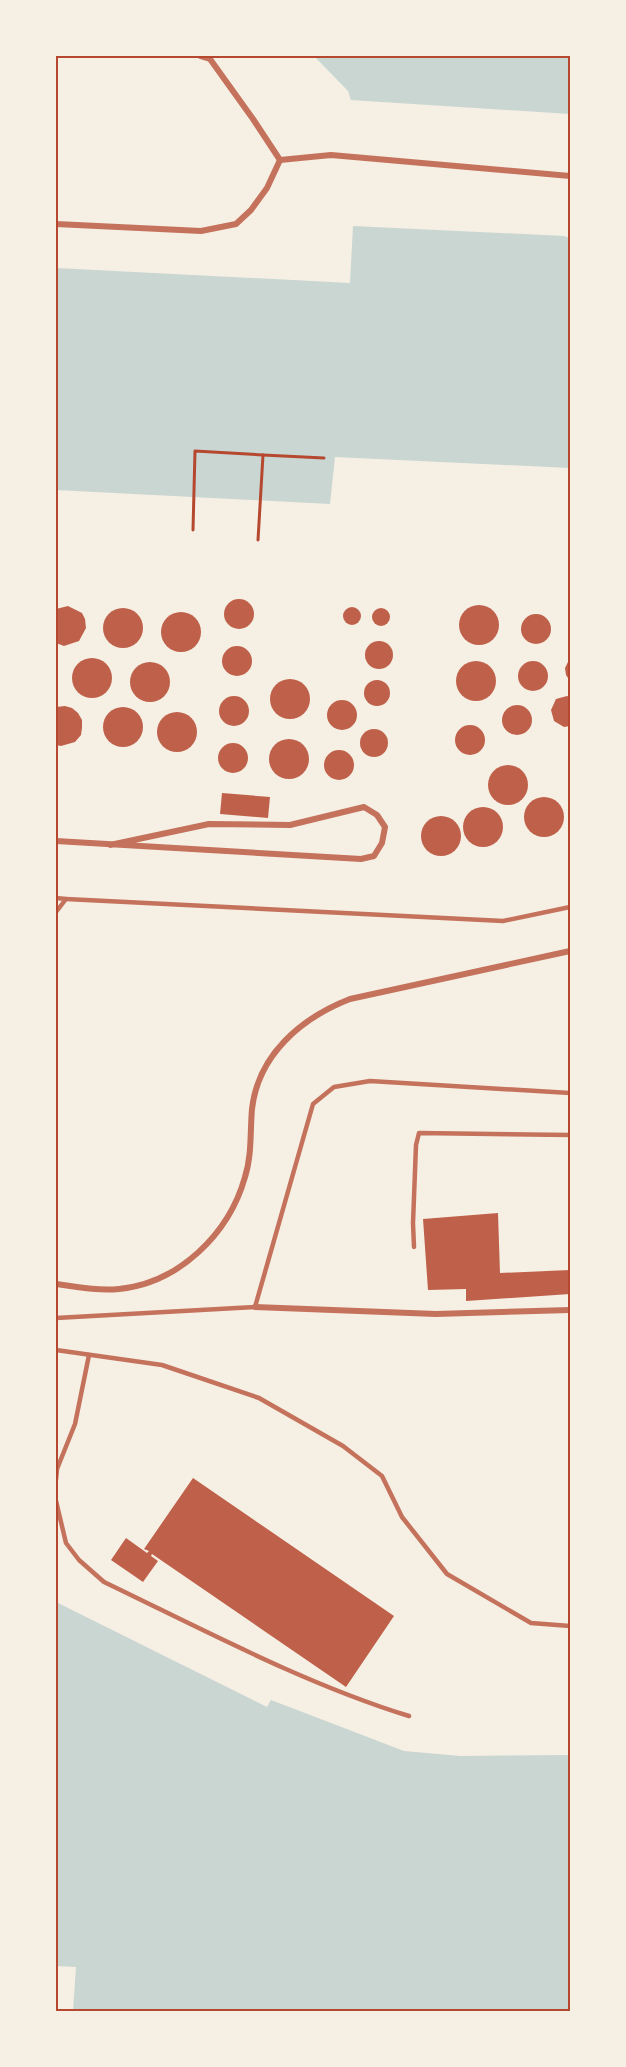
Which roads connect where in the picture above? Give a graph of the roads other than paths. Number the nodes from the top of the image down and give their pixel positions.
1 (200, 56) edge
2 (280, 160) junction
3 (570, 176) edge
4 (56, 224) edge
5 (56, 841) edge
6 (110, 845) junction
7 (56, 898) edge
8 (66, 899) junction
9 (570, 907) edge
10 (56, 912) edge
11 (570, 951) edge
12 (570, 1093) edge
13 (570, 1135) edge
14 (414, 1247) dead end
15 (56, 1284) edge
16 (255, 1306) junction
17 (570, 1310) edge
18 (56, 1318) edge
19 (56, 1350) edge
20 (89, 1355) junction
21 (56, 1479) edge
22 (56, 1501) edge
23 (570, 1626) edge
24 (409, 1716) dead end

1 - 2 street
2 - 3 street
2 - 4 street
5 - 6 street
6 - 6 street
7 - 8 lane
8 - 9 lane
8 - 10 lane
11 - 15 street
12 - 16 lane
13 - 14 lane
16 - 17 street
16 - 18 lane
19 - 20 lane
20 - 21 lane
20 - 23 lane
22 - 24 lane

